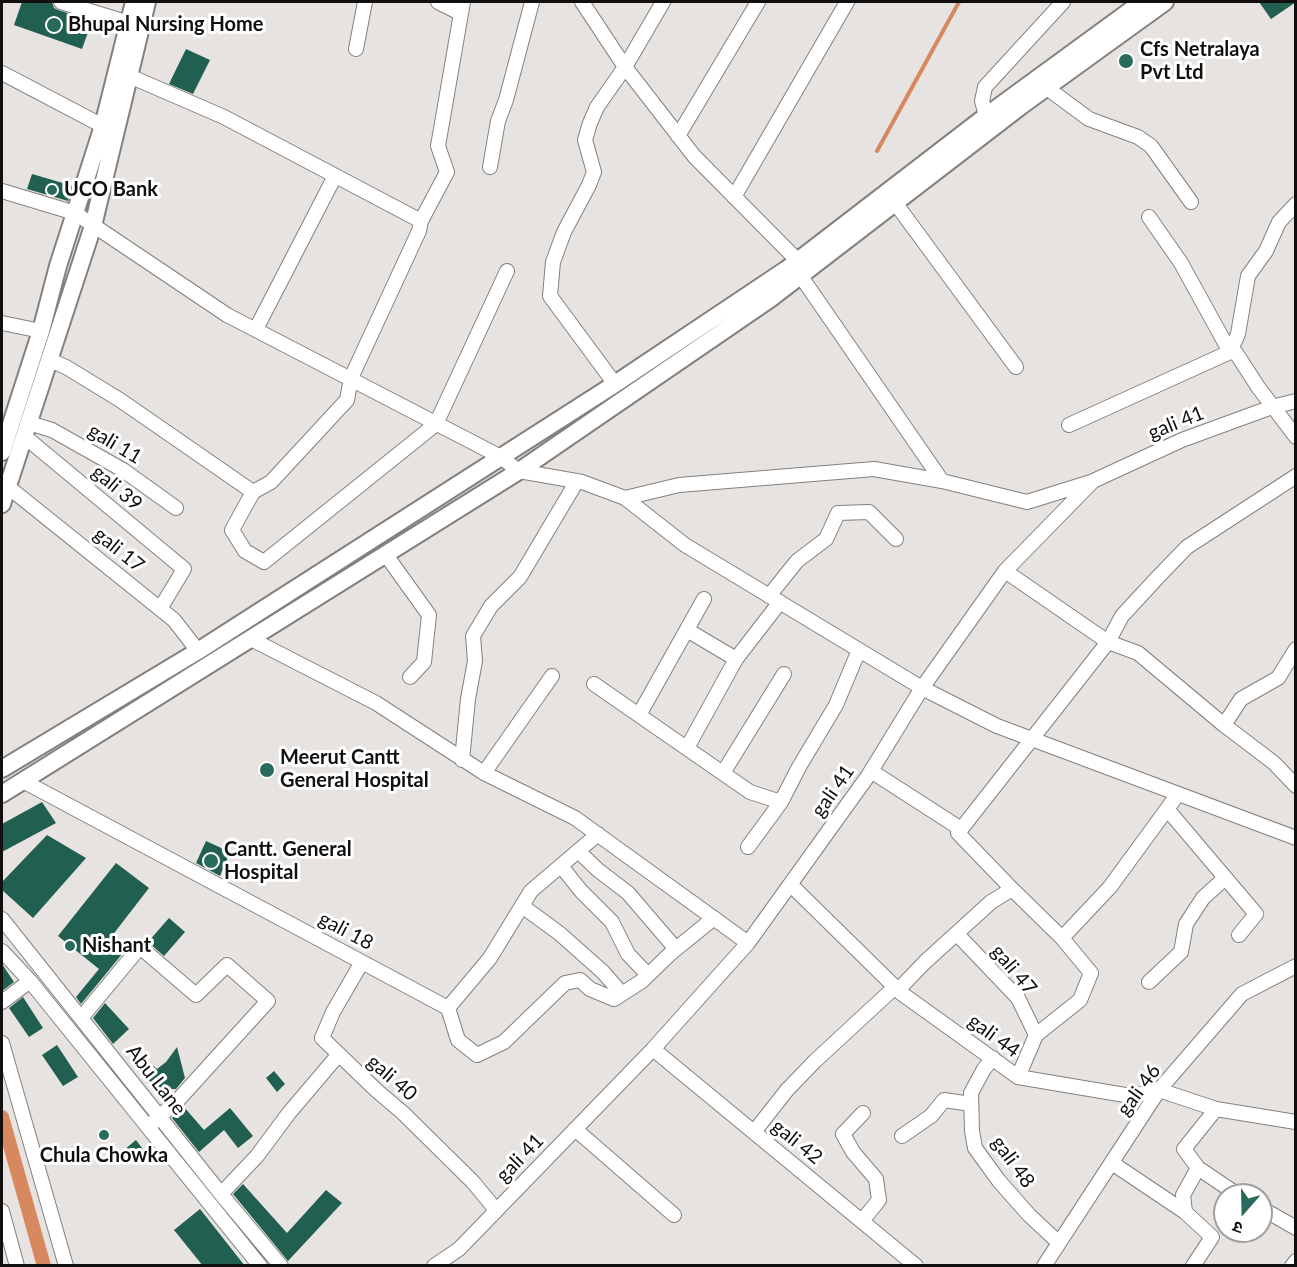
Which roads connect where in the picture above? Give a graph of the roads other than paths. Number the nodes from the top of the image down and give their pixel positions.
1 (61, 2) edge
2 (134, 2) edge
3 (147, 2) edge
4 (365, 2) edge
5 (438, 2) edge
6 (532, 2) edge
7 (582, 2) edge
8 (663, 2) edge
9 (758, 2) edge
10 (847, 2) edge
11 (1063, 2) edge
12 (1142, 2) edge
13 (1163, 2) edge
14 (462, 7) edge
15 (129, 23) junction
16 (356, 49) dead end
17 (625, 67) junction
18 (2, 73) edge
19 (123, 73) junction
20 (1047, 88) junction
21 (990, 121) junction
22 (103, 126) junction
23 (678, 136) junction
24 (490, 168) dead end
25 (335, 176) junction
26 (2, 191) edge
27 (734, 197) junction
28 (1191, 202) dead end
29 (896, 204) junction
30 (1296, 204) edge
31 (75, 213) junction
32 (1149, 217) dead end
33 (421, 221) junction
34 (93, 226) junction
35 (799, 268) junction
36 (507, 271) dead end
37 (2, 323) edge
38 (256, 329) junction
39 (41, 331) junction
40 (1230, 352) junction
41 (50, 360) junction
42 (1016, 366) dead end
43 (351, 378) junction
44 (615, 384) junction
45 (1296, 401) edge
46 (1272, 407) junction
47 (436, 424) junction
48 (1069, 425) dead end
49 (27, 429) junction
50 (1296, 437) edge
51 (2, 452) edge
52 (499, 456) junction
53 (519, 471) junction
54 (1296, 476) edge
55 (577, 481) junction
56 (942, 481) junction
57 (1093, 481) junction
58 (5, 483) edge
59 (253, 492) junction
60 (625, 498) junction
61 (2, 504) edge
62 (176, 508) dead end
63 (896, 539) dead end
64 (386, 555) junction
65 (1005, 572) junction
66 (704, 599) dead end
67 (775, 599) junction
68 (160, 609) junction
69 (687, 630) junction
70 (251, 639) junction
71 (1108, 642) junction
72 (1296, 649) edge
73 (859, 650) junction
74 (198, 651) junction
75 (736, 659) junction
76 (784, 674) dead end
77 (552, 676) dead end
78 (410, 677) dead end
79 (594, 684) dead end
80 (922, 688) junction
81 (639, 715) junction
82 (1224, 725) junction
83 (1030, 739) junction
84 (687, 748) junction
85 (462, 760) junction
86 (2, 769) edge
87 (871, 771) junction
88 (484, 773) junction
89 (723, 773) junction
90 (23, 781) junction
91 (1296, 786) edge
92 (2, 794) edge
93 (1178, 794) junction
94 (781, 802) junction
95 (1167, 809) junction
96 (961, 829) junction
97 (598, 834) junction
98 (1296, 837) edge
99 (748, 847) dead end
100 (578, 851) junction
101 (561, 866) junction
102 (1225, 878) junction
103 (791, 885) junction
104 (1012, 889) junction
105 (522, 906) junction
106 (714, 918) junction
107 (2, 919) edge
108 (957, 934) junction
109 (1239, 935) dead end
110 (1062, 938) junction
111 (748, 943) junction
112 (676, 949) junction
113 (2, 951) edge
114 (362, 962) junction
115 (1296, 966) edge
116 (648, 975) junction
117 (30, 981) junction
118 (1149, 982) dead end
119 (897, 988) junction
120 (622, 994) junction
121 (2, 1002) edge
122 (447, 1008) junction
123 (81, 1018) junction
124 (1036, 1035) junction
125 (2, 1043) edge
126 (653, 1049) junction
127 (339, 1054) junction
128 (993, 1058) junction
129 (1018, 1077) junction
130 (1160, 1090) junction
131 (971, 1104) junction
132 (1215, 1109) junction
133 (863, 1113) dead end
134 (160, 1117) junction
135 (1296, 1122) edge
136 (148, 1127) junction
137 (575, 1129) junction
138 (754, 1132) junction
139 (902, 1136) dead end
140 (1112, 1163) junction
141 (1198, 1168) junction
142 (1220, 1183) edge
143 (221, 1194) junction
144 (496, 1210) junction
145 (2, 1211) edge
146 (1185, 1212) junction
147 (674, 1215) dead end
148 (1273, 1215) edge
149 (862, 1221) junction
150 (1296, 1228) edge
151 (1059, 1243) junction
152 (1296, 1261) edge
153 (17, 1266) edge
154 (66, 1266) edge
155 (260, 1266) edge
156 (281, 1266) edge
157 (434, 1266) edge
158 (916, 1266) edge
159 (1044, 1266) edge
160 (1193, 1266) edge
161 (1292, 1266) edge

1 - 15 street
2 - 15 main road
3 - 19 main road
4 - 16 street
5 - 14 street
6 - 24 street
7 - 17 street
8 - 17 street
9 - 23 street
10 - 27 street
11 - 21 street
12 - 21 main road
13 - 20 main road
14 - 33 street
15 - 19 main road
17 - 23 street
17 - 44 street
18 - 22 street
19 - 22 main road
19 - 25 street
19 - 34 main road
20 - 21 main road
20 - 28 street
21 - 29 main road
21 - 35 main road
22 - 31 main road
23 - 27 street
25 - 33 street
25 - 38 street
26 - 31 street
27 - 35 street
29 - 35 main road
29 - 42 street
30 - 40 street
31 - 34 street
31 - 39 main road
32 - 40 street
33 - 43 street
34 - 38 street
34 - 41 main road
35 - 44 main road
35 - 53 main road
35 - 56 street
36 - 47 street
37 - 39 street
38 - 43 street
39 - 51 main road
40 - 46 street
40 - 48 street
41 - 49 main road
41 - 59 street
43 - 47 street
43 - 59 street
44 - 52 main road
45 - 46 street, gali 41
46 - 50 street
46 - 57 street, gali 41
47 - 52 street
47 - 59 street
49 - 58 main road
49 - 62 street, gali 11
49 - 68 street, gali 39
52 - 53 street
52 - 74 main road
53 - 55 street
53 - 64 main road
54 - 71 street
55 - 60 street
55 - 85 street
56 - 57 street
56 - 60 street
57 - 65 street, gali 41
58 - 61 main road
58 - 68 street, gali 17
60 - 67 street
63 - 67 street
64 - 70 main road
64 - 78 street
65 - 71 street
65 - 80 street, gali 41
66 - 69 street
67 - 73 street
67 - 75 street
68 - 74 street, gali 17
69 - 75 street
69 - 81 street
70 - 85 street
70 - 90 main road
71 - 82 street
71 - 83 street
72 - 82 street
73 - 80 street
73 - 94 street
74 - 86 main road
75 - 84 street
76 - 89 street
77 - 88 street
79 - 81 street
80 - 83 street
80 - 87 street, gali 41
81 - 84 street
82 - 91 street
83 - 93 street
83 - 96 street
84 - 89 street
85 - 88 street
87 - 96 street
87 - 103 street, gali 41
88 - 97 street
89 - 94 street
90 - 92 main road
90 - 114 street, gali 18
93 - 95 street
93 - 98 street
94 - 99 street
95 - 102 street
95 - 110 street
96 - 104 street
97 - 100 street
97 - 106 street
100 - 101 street
100 - 112 street
101 - 105 street
101 - 116 street
102 - 109 street
102 - 118 street
103 - 111 street, gali 41
103 - 119 street, gali 44
104 - 108 street
104 - 110 street
105 - 120 street
105 - 122 street
106 - 111 street
106 - 112 street
107 - 123 street, Abu Lane
108 - 119 street
108 - 124 street, gali 47
110 - 124 street
111 - 126 street, gali 41
112 - 116 street
113 - 117 street, Abu Lane
114 - 122 street, gali 18
114 - 127 street, gali 40
115 - 130 street, gali 46
116 - 120 street
117 - 121 street
117 - 136 street, Abu Lane
119 - 128 street, gali 44
119 - 138 street
120 - 122 street
123 - 134 street, Abu Lane
123 - 134 street
124 - 129 street
125 - 154 street
126 - 137 street, gali 41
126 - 138 street, gali 42
127 - 143 street
127 - 144 street, gali 40
128 - 129 street, gali 44
128 - 131 street, gali 48
129 - 130 street, gali 44
130 - 132 street
130 - 140 street, gali 46
131 - 139 street
131 - 151 street, gali 48
132 - 135 street
132 - 141 street
133 - 149 street
134 - 136 street
134 - 143 street, Abu Lane
136 - 155 street, Abu Lane
137 - 144 street, gali 41
137 - 147 street
138 - 149 street, gali 42
140 - 146 street
140 - 151 street, gali 46
141 - 142 street
141 - 146 street
143 - 156 street, Abu Lane
144 - 157 street, gali 41
145 - 153 street
146 - 160 street
148 - 150 street
149 - 158 street, gali 42
151 - 159 street, gali 46
152 - 161 street

